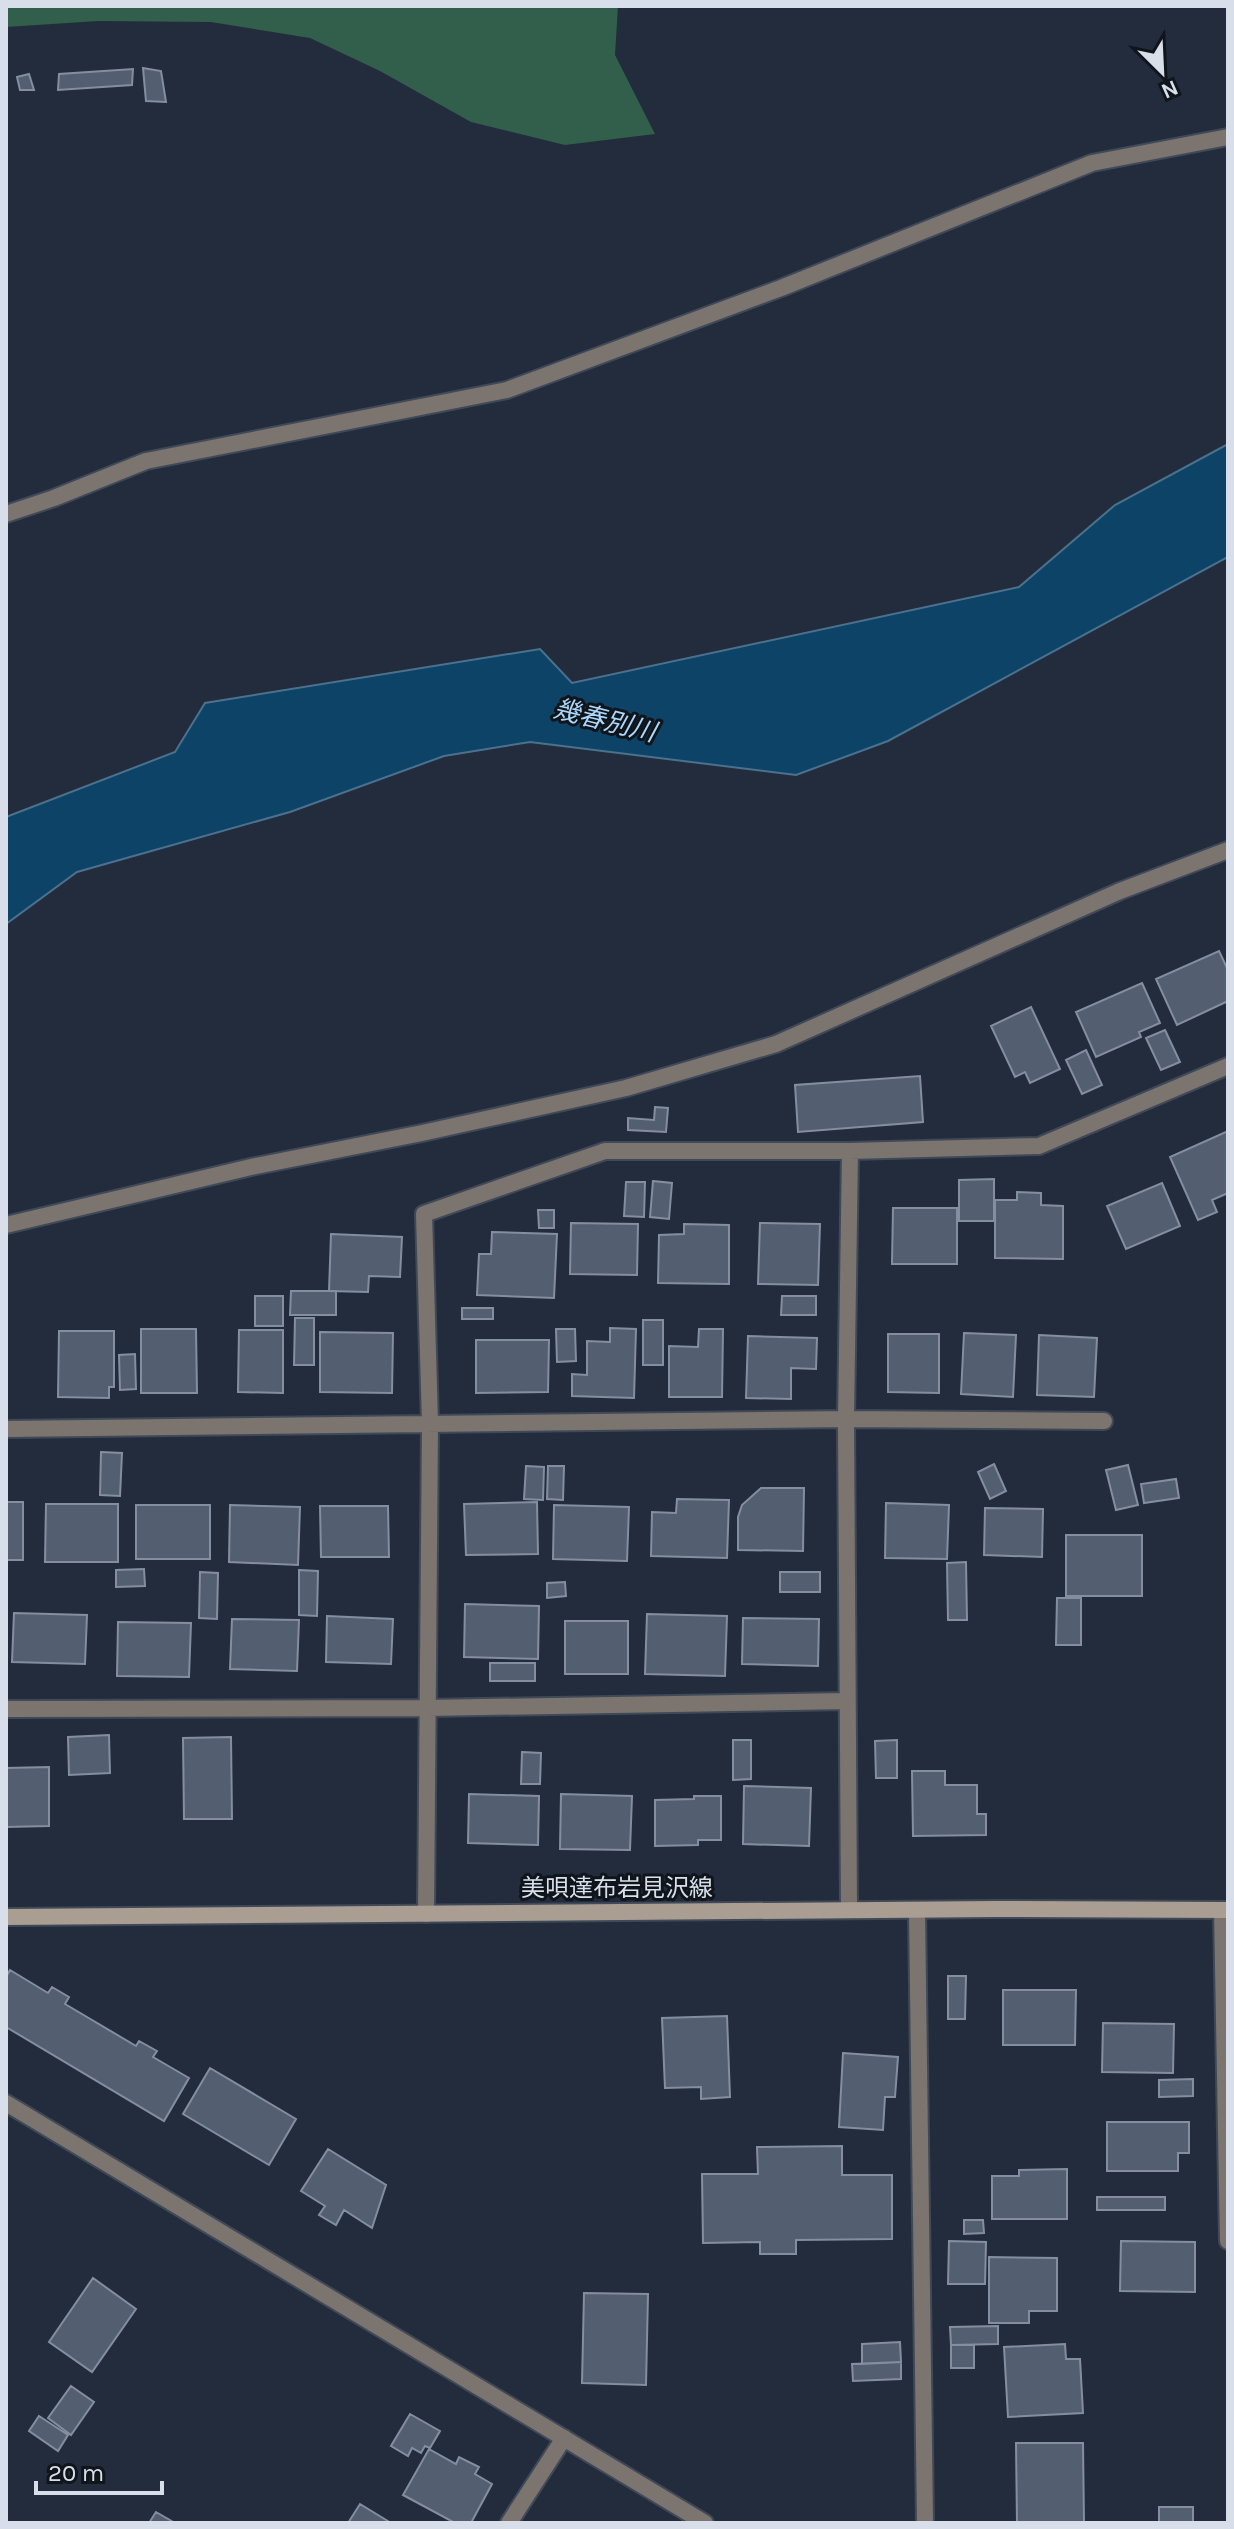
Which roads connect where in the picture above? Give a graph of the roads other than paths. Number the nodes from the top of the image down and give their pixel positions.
1 (1228, 137) edge
2 (6, 514) edge
3 (1228, 850) edge
4 (1228, 1066) edge
5 (850, 1151) junction
6 (6, 1225) edge
7 (846, 1419) junction
8 (1104, 1421) dead end
9 (430, 1423) junction
10 (6, 1429) edge
11 (847, 1701) junction
12 (427, 1708) junction
13 (6, 1709) edge
14 (849, 1910) junction
15 (917, 1910) junction
16 (1225, 1910) edge
17 (426, 1914) junction
18 (6, 1917) edge
19 (6, 2103) edge
20 (1228, 2205) edge
21 (1228, 2241) edge
22 (564, 2438) junction
23 (509, 2523) edge
24 (705, 2523) edge
25 (925, 2523) edge

1 - 2 street
3 - 6 street
4 - 5 street
5 - 7 street
5 - 9 street
7 - 8 street
7 - 9 street
7 - 11 street
9 - 10 street
9 - 12 street
11 - 12 street
11 - 14 street
12 - 13 street
12 - 17 street
14 - 15 main road, 美唄達布岩見沢線
14 - 17 main road, 美唄達布岩見沢線
15 - 16 main road, 美唄達布岩見沢線
15 - 25 street
16 - 20 street
17 - 18 main road, 美唄達布岩見沢線
19 - 22 street
20 - 21 street
22 - 23 street
22 - 24 street

